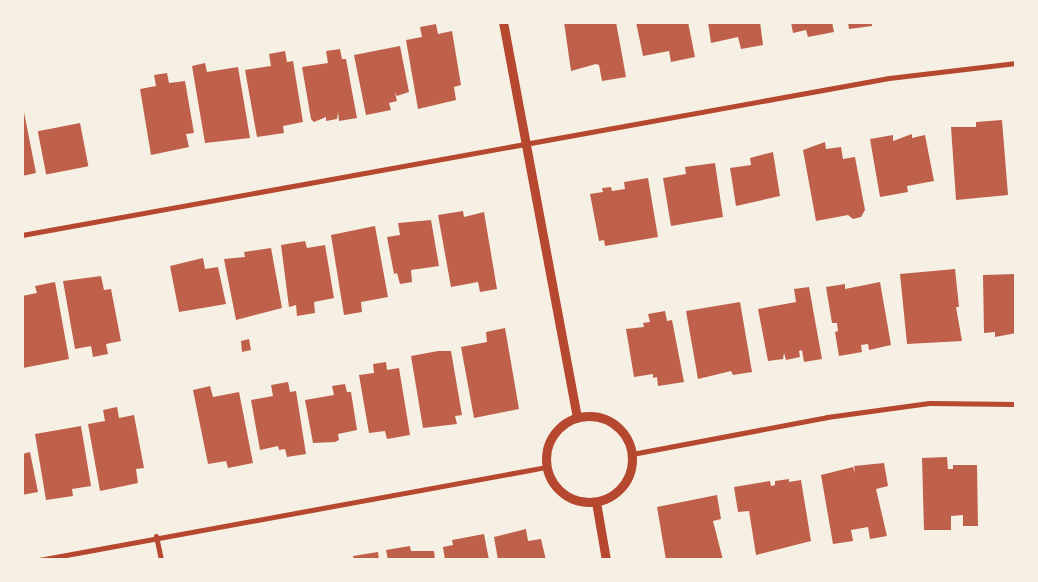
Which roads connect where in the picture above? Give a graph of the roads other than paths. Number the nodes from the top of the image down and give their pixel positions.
1 (503, 22) edge
2 (1016, 63) edge
3 (526, 145) junction
4 (22, 235) edge
5 (1016, 404) edge
6 (577, 418) junction
7 (632, 454) junction
8 (546, 467) junction
9 (596, 502) junction
10 (156, 536) junction
11 (39, 560) edge
12 (161, 560) edge
13 (606, 560) edge

1 - 3 street
2 - 3 street
3 - 4 street
3 - 6 street
5 - 7 street
6 - 7 street
6 - 8 street
7 - 9 street
8 - 9 street
8 - 10 street
9 - 13 street
10 - 11 street
10 - 12 street

